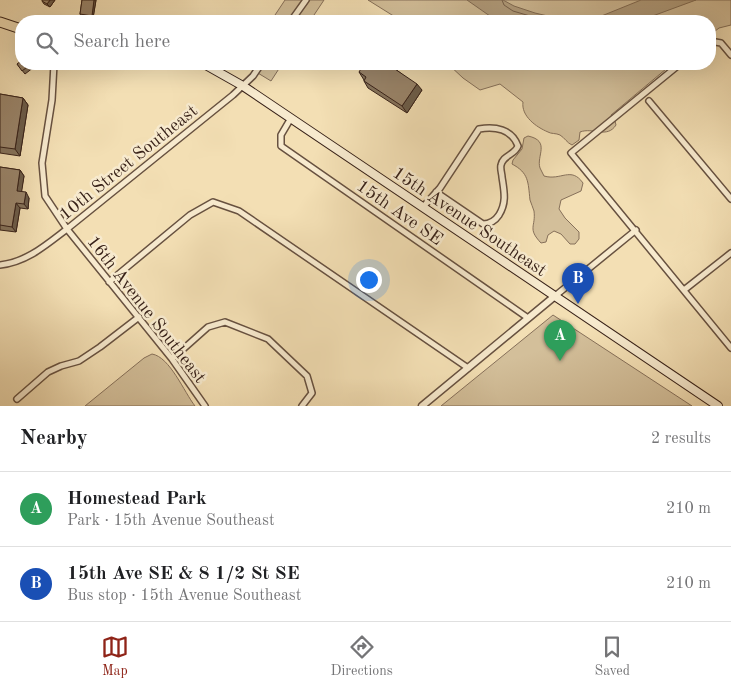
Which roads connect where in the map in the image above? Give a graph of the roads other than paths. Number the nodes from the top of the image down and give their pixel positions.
1 (306, 0) edge
2 (295, 15) edge
3 (0, 22) edge
4 (0, 26) edge
5 (15, 27) edge
6 (15, 28) edge
7 (716, 42) edge
8 (731, 55) edge
9 (54, 70) edge
10 (215, 70) edge
11 (256, 70) edge
12 (673, 70) edge
13 (243, 86) junction
14 (649, 101) dead end
15 (291, 118) junction
16 (436, 192) junction
17 (731, 199) edge
18 (423, 207) junction
19 (67, 229) junction
20 (636, 230) junction
21 (731, 253) edge
22 (0, 265) edge
23 (110, 282) junction
24 (684, 290) junction
25 (555, 296) junction
26 (139, 317) junction
27 (528, 318) junction
28 (731, 348) edge
29 (172, 359) junction
30 (468, 368) junction
31 (17, 399) dead end
32 (205, 406) edge
33 (302, 406) edge
34 (422, 406) edge
35 (718, 406) edge

1 - 2 street
3 - 5 main road
4 - 6 main road
7 - 8 street
9 - 19 street, 16th Avenue Southeast
10 - 13 main road, 15th Avenue Southeast
11 - 13 street, 10th Street Southeast
12 - 20 street
13 - 15 main road, 15th Avenue Southeast
13 - 19 street, 10th Street Southeast
14 - 17 street
15 - 18 main road, 15th Avenue Southeast
15 - 27 street, 15th Ave SE
16 - 16 street
16 - 18 street
18 - 25 main road, 15th Avenue Southeast
19 - 22 street, 10th Street Southeast
19 - 23 street, 16th Avenue Southeast
20 - 24 street
20 - 25 street
21 - 24 street
23 - 26 street, 16th Avenue Southeast
23 - 30 street
24 - 28 street
25 - 27 street
25 - 35 main road, 15th Avenue Southeast
26 - 29 street, 16th Avenue Southeast
26 - 31 street
27 - 30 street
29 - 32 street, 16th Avenue Southeast
29 - 33 street
30 - 34 street

